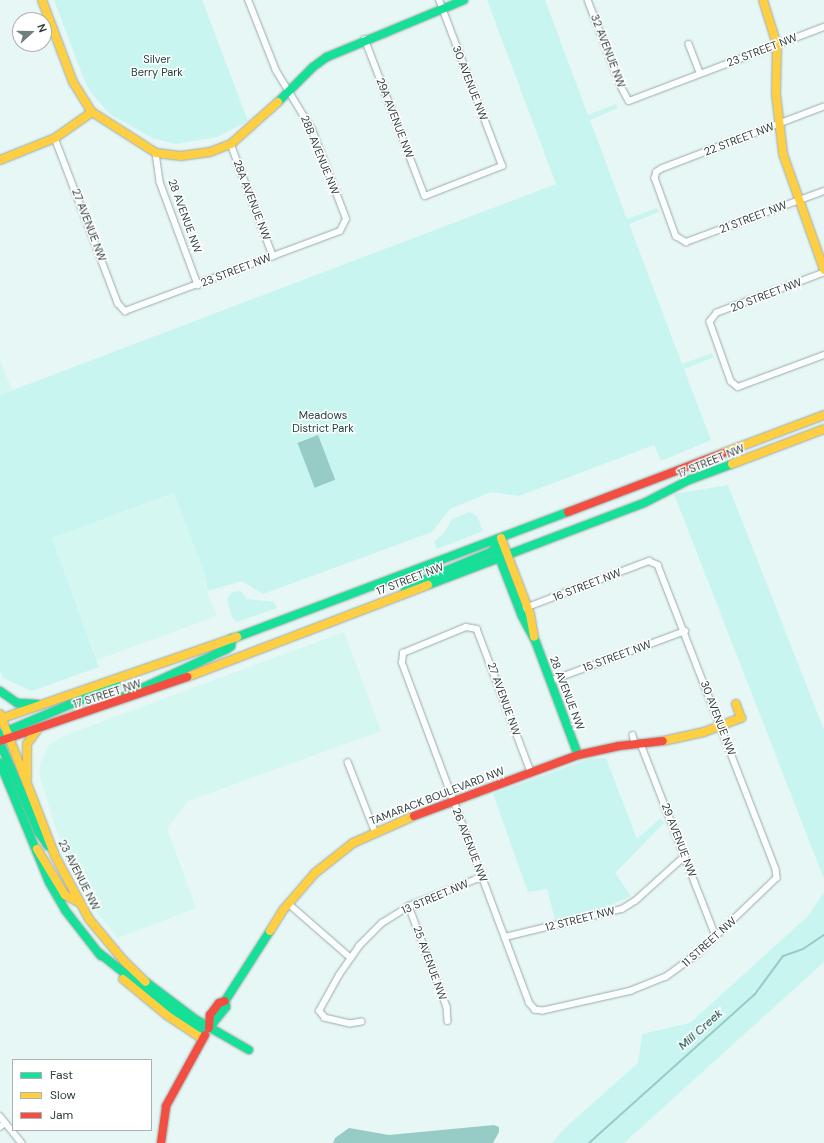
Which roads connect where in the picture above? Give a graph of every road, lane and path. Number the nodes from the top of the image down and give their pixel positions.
1 (42, 0) edge
2 (439, 0) edge
3 (464, 0) edge
4 (588, 0) edge
5 (763, 0) edge
6 (251, 1) edge
7 (443, 10) junction
8 (824, 26) edge
9 (365, 39) junction
10 (689, 44) dead end
11 (777, 45) junction
12 (700, 73) junction
13 (288, 91) junction
14 (628, 101) joint
15 (824, 107) edge
16 (92, 112) junction
17 (778, 124) junction
18 (55, 138) junction
19 (231, 144) junction
20 (156, 153) junction
21 (0, 160) edge
22 (824, 191) edge
23 (425, 196) joint
24 (798, 200) junction
25 (345, 226) joint
26 (681, 241) joint
27 (273, 256) junction
28 (824, 270) edge
29 (824, 273) edge
30 (198, 285) junction
31 (125, 311) joint
32 (824, 355) edge
33 (824, 415) edge
34 (824, 429) edge
35 (496, 542) junction
36 (503, 556) junction
37 (655, 562) joint
38 (399, 595) junction
39 (528, 607) junction
40 (520, 611) junction
41 (685, 631) junction
42 (232, 638) junction
43 (535, 640) junction
44 (402, 655) joint
45 (140, 672) junction
46 (550, 681) junction
47 (0, 691) edge
48 (46, 704) junction
49 (736, 704) dead end
50 (110, 705) junction
51 (0, 718) edge
52 (44, 726) junction
53 (722, 726) junction
54 (4, 733) edge
55 (633, 735) dead end
56 (0, 742) edge
57 (638, 744) junction
58 (578, 755) junction
59 (348, 762) dead end
60 (0, 765) edge
61 (531, 772) junction
62 (28, 786) junction
63 (454, 801) junction
64 (375, 831) junction
65 (27, 833) junction
66 (55, 856) junction
67 (685, 856) junction
68 (778, 875) joint
69 (482, 877) junction
70 (78, 902) junction
71 (288, 903) junction
72 (409, 906) junction
73 (716, 936) junction
74 (505, 937) junction
75 (98, 952) junction
76 (350, 957) junction
77 (535, 1010) joint
78 (448, 1021) dead end
79 (362, 1022) dead end
80 (209, 1028) junction
81 (203, 1038) junction
82 (249, 1050) dead end
83 (0, 1116) edge
84 (5, 1123) junction
85 (0, 1127) edge
86 (22, 1143) edge
87 (161, 1143) edge

1 - 16 main road
2 - 7 street, 30 AVENUE NW
3 - 7 main road
4 - 14 street, 32 AVENUE NW
5 - 11 main road
6 - 13 street, 28B AVENUE NW
7 - 9 main road
7 - 23 street, 30 AVENUE NW
8 - 11 street, 23 STREET NW
9 - 13 main road
9 - 23 street, 29A AVENUE NW
10 - 12 street
11 - 12 street, 23 STREET NW
11 - 17 main road
12 - 14 street, 23 STREET NW
13 - 19 main road
13 - 25 street, 28B AVENUE NW
15 - 17 street, 22 STREET NW
16 - 18 main road
16 - 20 main road
17 - 24 main road
17 - 26 street, 22 STREET NW
18 - 21 main road
18 - 31 street, 27 AVENUE NW
19 - 20 main road
19 - 27 street, 28A AVENUE NW
20 - 30 street, 28 AVENUE NW
22 - 24 street, 21 STREET NW
24 - 26 street, 21 STREET NW
24 - 28 main road
25 - 27 street, 23 STREET NW
27 - 30 street, 23 STREET NW
29 - 32 street, 20 STREET NW
30 - 31 street, 23 STREET NW
33 - 35 main road, 17 STREET NW
34 - 36 main road, 17 STREET NW
35 - 36 main road, 28 AVENUE NW
35 - 36 main road, 28 AVENUE NW
35 - 38 main road
35 - 42 main road, 17 STREET NW
36 - 38 main road, 17 STREET NW
36 - 39 main road, 28 AVENUE NW
36 - 40 main road, 28 AVENUE NW
37 - 39 street, 16 STREET NW
37 - 41 street, 30 AVENUE NW
38 - 50 main road, 17 STREET NW
39 - 40 street, 16 STREET NW
39 - 43 main road, 28 AVENUE NW
40 - 43 main road, 28 AVENUE NW
41 - 46 street, 15 STREET NW
41 - 53 street, 30 AVENUE NW
42 - 45 main road, 17 STREET NW
42 - 50 main road
43 - 46 main road, 28 AVENUE NW
44 - 61 street, 27 AVENUE NW
44 - 63 street, 26 AVENUE NW
45 - 48 main road, 17 STREET NW
45 - 54 main road
46 - 58 main road, 28 AVENUE NW
47 - 48 main road
48 - 51 main road, 17 STREET NW
49 - 53 main road, TAMARACK BOULEVARD NW
50 - 52 main road, 17 STREET NW
51 - 54 main road, 23 AVENUE NW
52 - 54 main road, 17 STREET NW
52 - 62 main road
53 - 57 main road, TAMARACK BOULEVARD NW
53 - 68 street, 30 AVENUE NW
54 - 56 main road, 17 STREET NW
54 - 62 main road, 23 AVENUE NW
55 - 57 street
56 - 66 main road
57 - 58 main road, TAMARACK BOULEVARD NW
57 - 67 street, 29 AVENUE NW
58 - 61 main road, TAMARACK BOULEVARD NW
59 - 64 street
60 - 65 main road
61 - 63 main road, TAMARACK BOULEVARD NW
62 - 66 main road, 23 AVENUE NW
63 - 64 main road, TAMARACK BOULEVARD NW
63 - 69 street, 26 AVENUE NW
64 - 71 main road, TAMARACK BOULEVARD NW
65 - 70 main road
65 - 75 main road
66 - 70 main road, 23 AVENUE NW
67 - 73 street, 29 AVENUE NW
67 - 74 street, 12 STREET NW
68 - 73 street, 11 STREET NW
69 - 72 street, 13 STREET NW
69 - 74 street, 26 AVENUE NW
70 - 80 main road, 23 AVENUE NW
71 - 76 street
71 - 80 main road, TAMARACK BOULEVARD NW
72 - 76 street, 13 STREET NW
72 - 78 street, 25 AVENUE NW
73 - 77 street, 11 STREET NW
74 - 77 street, 26 AVENUE NW
75 - 80 main road
75 - 81 main road
76 - 79 street, 13 STREET NW
80 - 81 main road, TAMARACK BOULEVARD NW
80 - 82 main road, 23 AVENUE NW
81 - 87 main road, TAMARACK BOULEVARD NW
83 - 84 street
84 - 85 street
84 - 86 street

